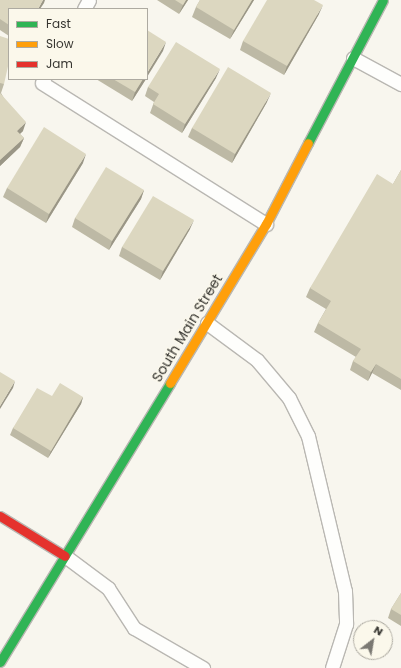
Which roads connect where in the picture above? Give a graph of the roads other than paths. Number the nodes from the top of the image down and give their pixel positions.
1 (382, 0) edge
2 (353, 58) junction
3 (44, 80) edge
4 (401, 84) edge
5 (266, 224) junction
6 (207, 323) junction
7 (0, 516) edge
8 (65, 556) junction
9 (0, 662) edge
10 (203, 668) edge
11 (332, 668) edge

1 - 2 street, South Main Street
2 - 4 lane
2 - 5 street, South Main Street
3 - 5 lane
5 - 6 street, South Main Street
6 - 8 street, South Main Street
6 - 11 lane
7 - 8 street
8 - 9 street, South Main Street
8 - 10 lane

